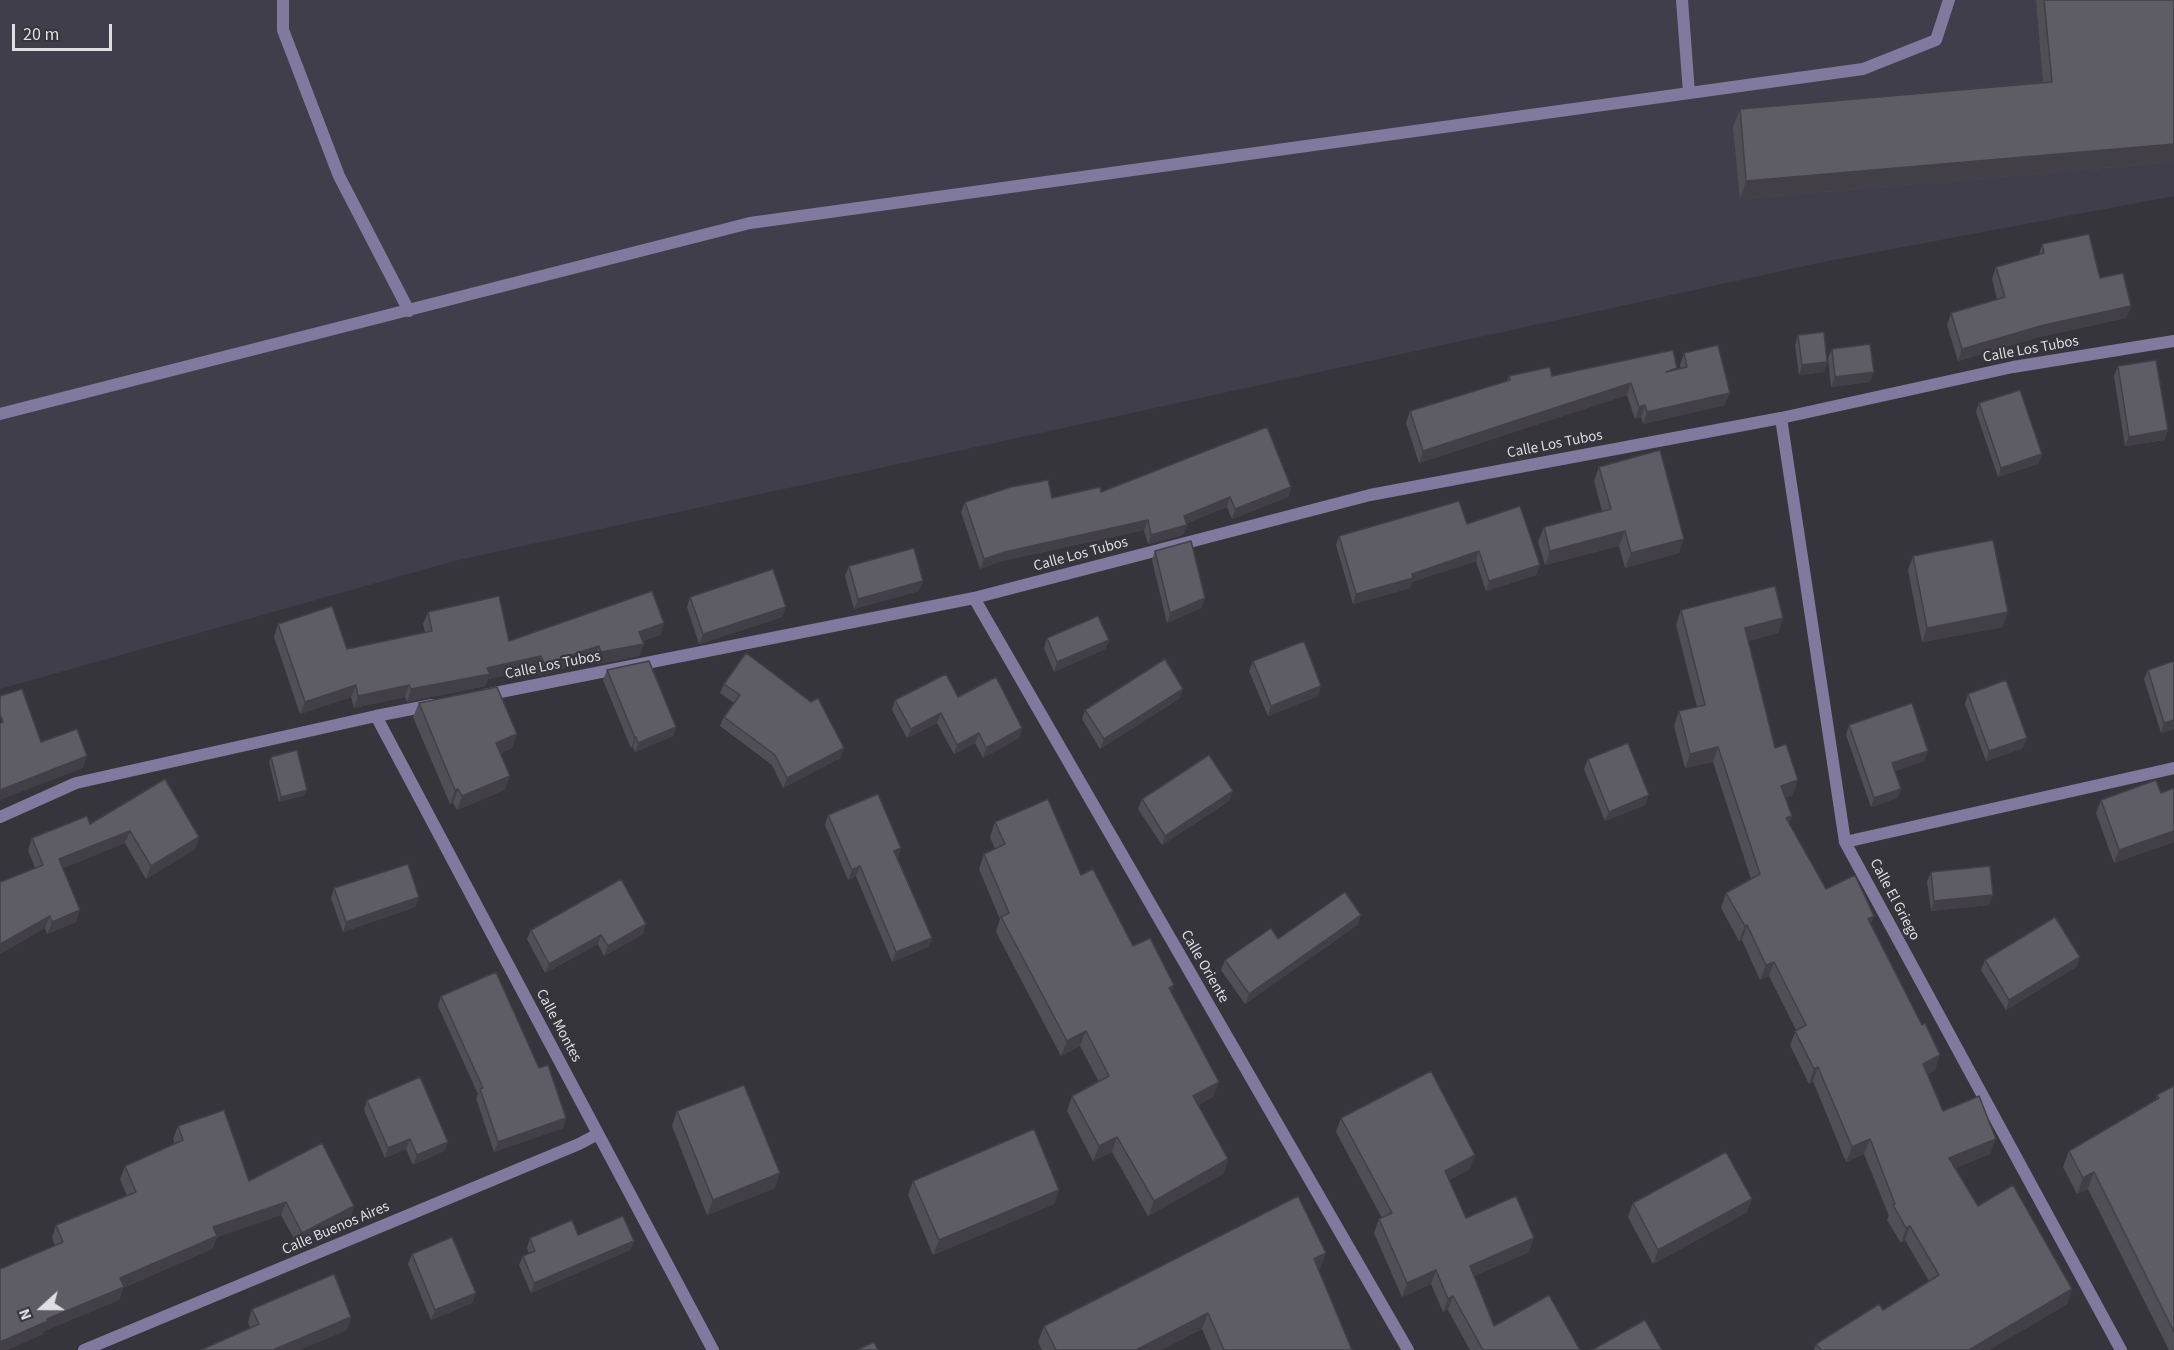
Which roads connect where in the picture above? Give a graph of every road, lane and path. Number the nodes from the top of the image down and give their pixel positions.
1 (283, 0) edge
2 (1682, 0) edge
3 (1948, 0) edge
4 (1689, 93) junction
5 (409, 311) junction
6 (2174, 341) edge
7 (0, 414) edge
8 (1781, 418) junction
9 (974, 598) junction
10 (476, 696) edge
11 (441, 703) edge
12 (376, 716) junction
13 (2174, 768) edge
14 (0, 817) edge
15 (1845, 842) junction
16 (598, 1134) junction
17 (84, 1350) edge
18 (713, 1350) edge
19 (1408, 1350) edge
20 (2121, 1350) edge

1 - 5 street
2 - 4 street
3 - 4 street
4 - 5 street
5 - 7 street
6 - 8 street, Calle Los Tubos
8 - 9 street, Calle Los Tubos
8 - 15 street, Calle El Griego
9 - 10 street, Calle Los Tubos
9 - 19 street, Calle Oriente
11 - 12 street
12 - 14 street
12 - 16 street, Calle Montes
13 - 15 street
15 - 20 street, Calle El Griego
16 - 17 street, Calle Buenos Aires
16 - 18 street, Calle Montes

